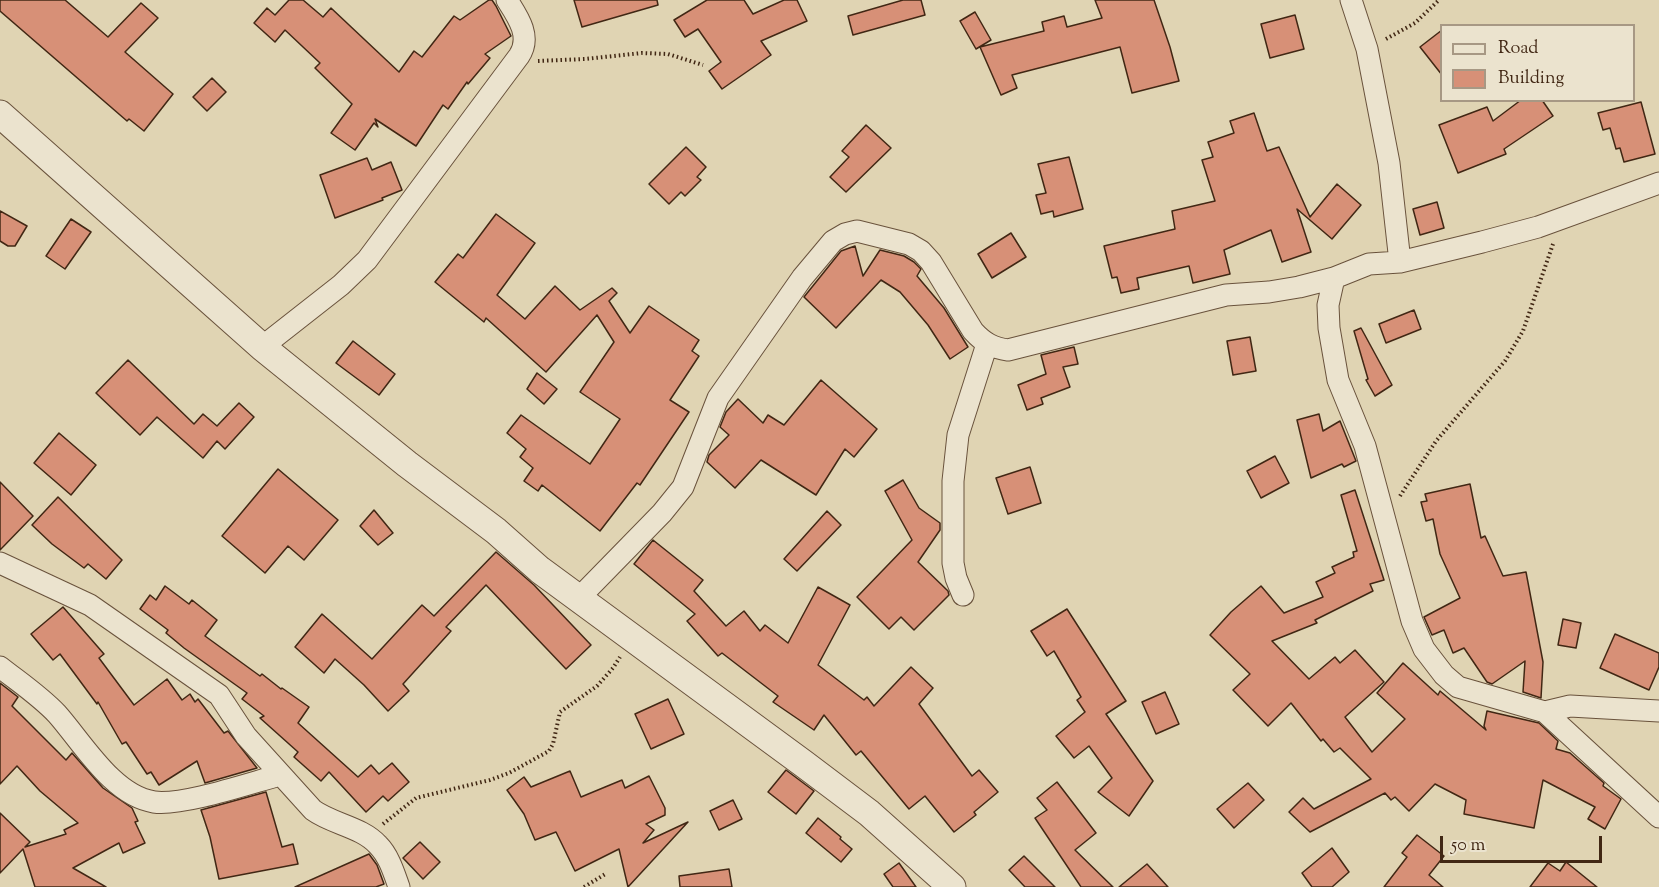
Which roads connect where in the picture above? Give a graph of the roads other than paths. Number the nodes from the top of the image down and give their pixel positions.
1 (507, 0) edge
2 (1351, 0) edge
3 (0, 114) edge
4 (1659, 183) edge
5 (1400, 262) junction
6 (1334, 278) junction
7 (987, 344) junction
8 (262, 347) junction
9 (0, 563) edge
10 (963, 595) dead end
11 (578, 598) junction
12 (0, 667) edge
13 (1659, 709) edge
14 (1545, 712) junction
15 (280, 775) junction
16 (1659, 817) edge
17 (399, 887) edge
18 (952, 887) edge

1 - 8 street
2 - 5 street
3 - 8 street
4 - 5 street
5 - 6 street
6 - 7 street
6 - 14 street
7 - 10 street
7 - 11 street
8 - 11 street
9 - 15 street
11 - 18 street
12 - 15 street
13 - 14 street
14 - 16 street
15 - 17 street

